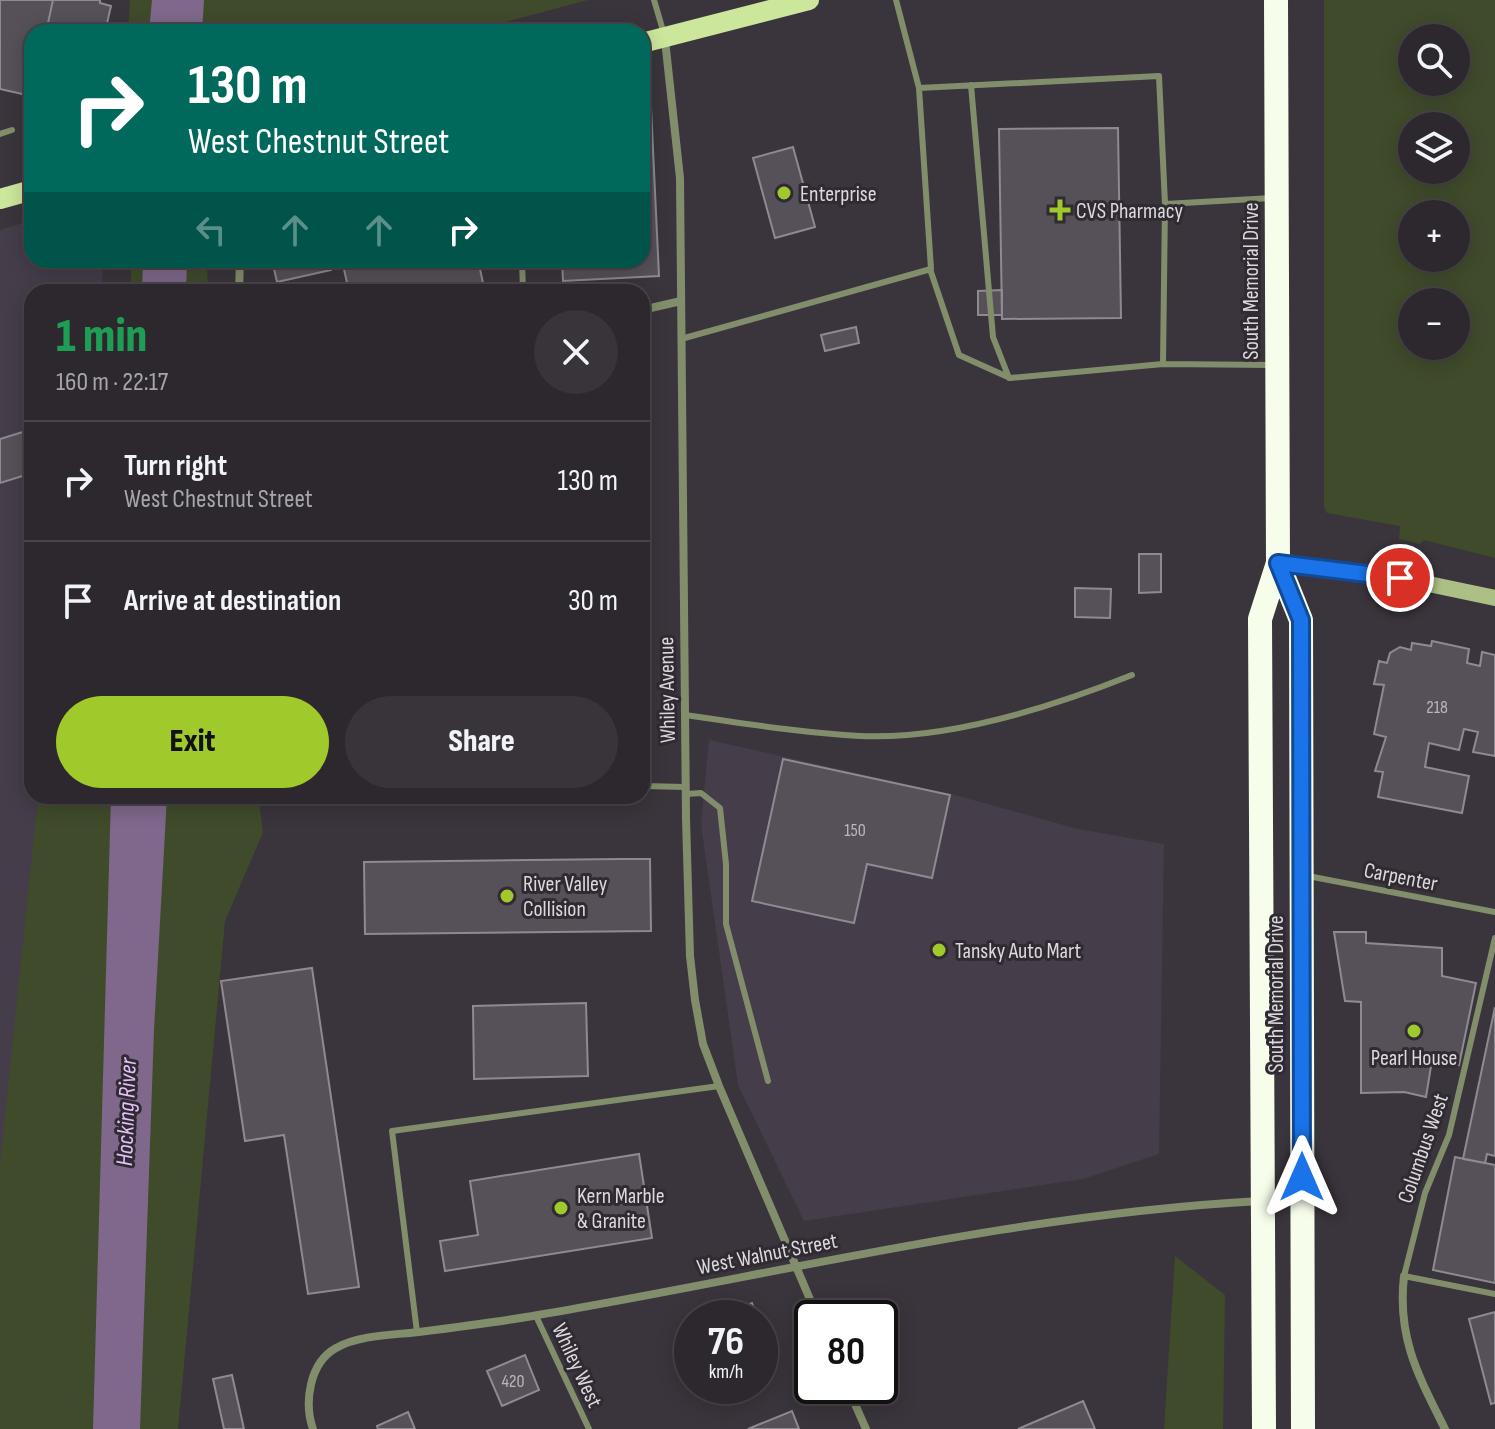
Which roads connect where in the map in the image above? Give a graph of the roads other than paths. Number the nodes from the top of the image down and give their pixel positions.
1 (654, 0) edge
2 (809, 0) edge
3 (896, 0) edge
4 (1276, 0) edge
5 (665, 38) junction
6 (650, 41) edge
7 (971, 85) junction
8 (919, 88) junction
9 (12, 130) dead end
10 (0, 134) edge
11 (24, 192) edge
12 (1275, 198) junction
13 (0, 199) edge
14 (1165, 204) junction
15 (930, 269) junction
16 (681, 301) junction
17 (650, 308) edge
18 (681, 339) junction
19 (1163, 364) junction
20 (1276, 365) junction
21 (1010, 378) junction
22 (1278, 563) junction
23 (1495, 598) edge
24 (1132, 675) dead end
25 (685, 715) junction
26 (650, 787) edge
27 (686, 791) junction
28 (1301, 874) junction
29 (1495, 912) edge
30 (1495, 938) edge
31 (768, 1081) dead end
32 (719, 1086) junction
33 (1263, 1201) junction
34 (795, 1266) junction
35 (1404, 1276) junction
36 (1495, 1294) edge
37 (810, 1300) edge
38 (536, 1316) junction
39 (417, 1332) junction
40 (855, 1404) edge
41 (313, 1429) edge
42 (589, 1429) edge
43 (866, 1429) edge
44 (1264, 1429) edge
45 (1303, 1429) edge
46 (1445, 1429) edge

1 - 5 lane
2 - 5 main road
3 - 8 lane
4 - 12 highway, South Memorial Drive
5 - 6 main road
5 - 16 street, Whiley Avenue
7 - 8 lane
7 - 14 lane
7 - 21 lane
8 - 15 lane
9 - 10 lane
11 - 13 main road
12 - 14 lane
12 - 20 highway, South Memorial Drive
14 - 19 lane
15 - 18 lane
15 - 21 lane
16 - 17 street
16 - 18 street, Whiley Avenue
18 - 25 street, Whiley Avenue
19 - 20 lane
19 - 21 lane
20 - 22 highway, South Memorial Drive
22 - 23 street
22 - 28 highway, South Memorial Drive
22 - 33 highway, South Memorial Drive
24 - 25 lane
25 - 27 street, Whiley Avenue
26 - 27 lane
27 - 31 lane
27 - 32 street, Whiley Avenue
28 - 29 lane, Carpenter
28 - 45 highway, South Memorial Drive
30 - 35 lane, Columbus West
32 - 34 street, Whiley Avenue
32 - 39 lane
33 - 34 street, West Walnut Street
33 - 44 highway, South Memorial Drive
34 - 37 street, Whiley Avenue
34 - 38 street, West Walnut Street
35 - 36 lane
35 - 46 street
38 - 39 street, West Walnut Street
38 - 42 lane, Whiley West
39 - 41 street, West Walnut Street
40 - 43 street

